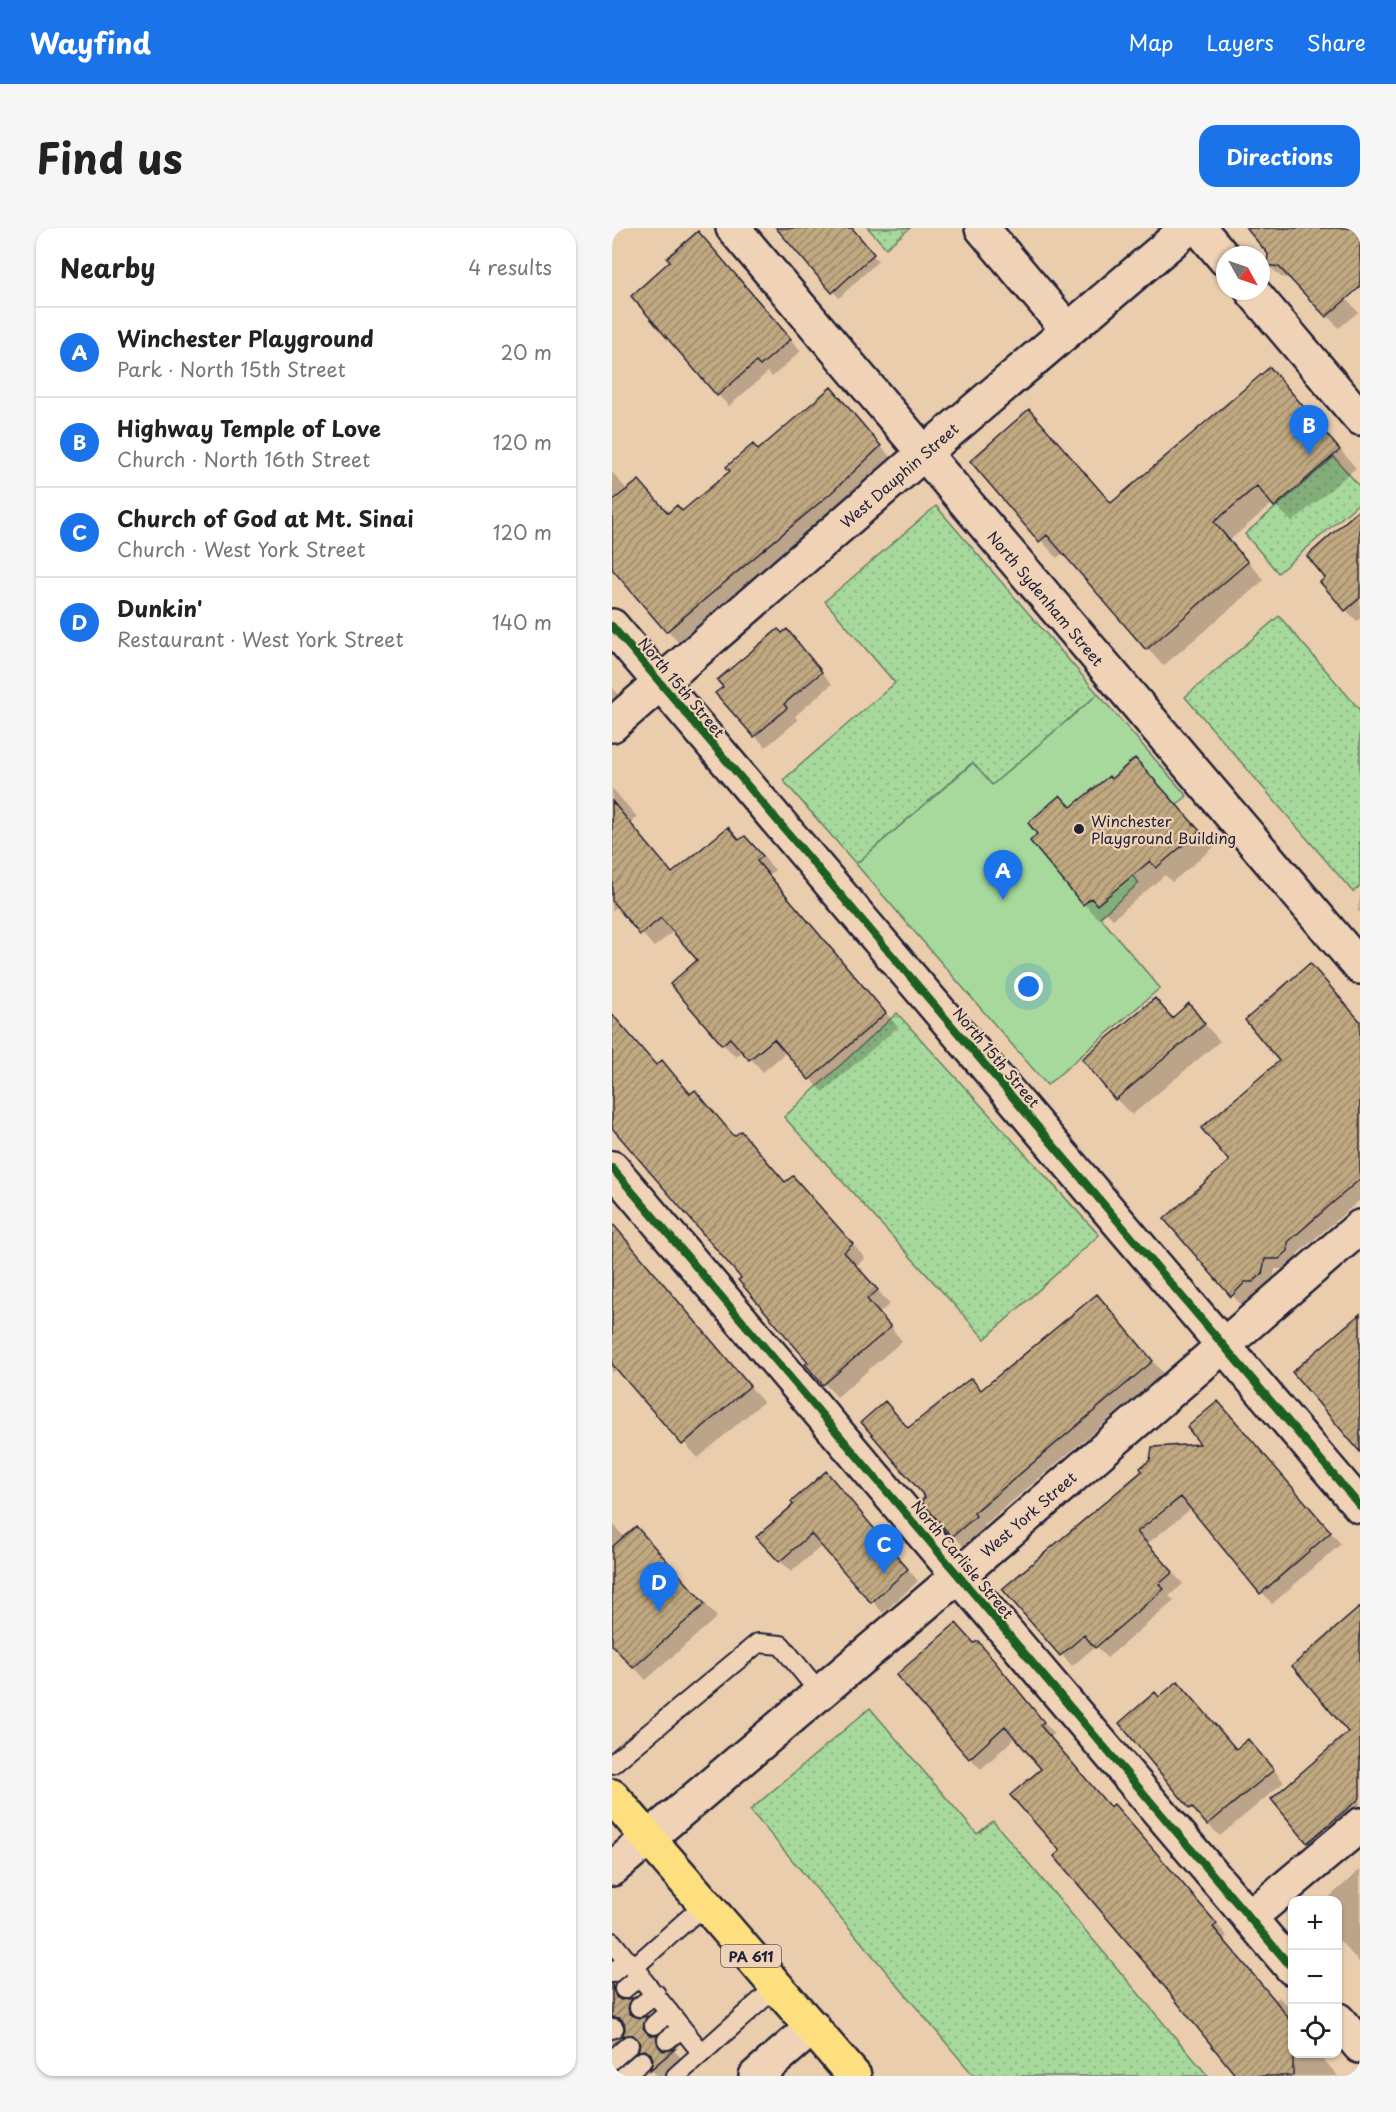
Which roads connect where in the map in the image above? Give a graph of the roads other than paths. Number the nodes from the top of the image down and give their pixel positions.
1 (733, 228) edge
2 (982, 228) edge
3 (1188, 228) edge
4 (1199, 228) edge
5 (1216, 248) edge
6 (1260, 300) edge
7 (1068, 330) junction
8 (1360, 418) edge
9 (923, 454) junction
10 (612, 626) edge
11 (661, 683) junction
12 (612, 725) edge
13 (1360, 967) edge
14 (612, 1168) edge
15 (1360, 1227) edge
16 (1224, 1343) junction
17 (1360, 1506) edge
18 (959, 1575) junction
19 (820, 1693) junction
20 (612, 1764) edge
21 (612, 1796) edge
22 (1360, 1825) edge
23 (647, 1838) junction
24 (612, 1869) edge
25 (705, 1904) junction
26 (1249, 1918) junction
27 (612, 1942) edge
28 (1288, 1962) edge
29 (634, 1967) junction
30 (612, 1973) edge
31 (777, 1986) junction
32 (624, 1989) dead end
33 (656, 1994) junction
34 (639, 2007) dead end
35 (669, 2012) junction
36 (654, 2025) dead end
37 (1342, 2025) edge
38 (813, 2027) junction
39 (682, 2028) junction
40 (667, 2040) dead end
41 (629, 2045) dead end
42 (1360, 2046) edge
43 (702, 2053) junction
44 (612, 2061) edge
45 (642, 2061) dead end
46 (682, 2074) edge
47 (623, 2076) edge
48 (756, 2076) edge
49 (854, 2076) edge

1 - 9 street, North Sydenham Street
2 - 7 street
3 - 7 street, West Dauphin Street
4 - 5 street
6 - 8 street
7 - 9 street, West Dauphin Street
9 - 11 street, West Dauphin Street
9 - 13 street, North Sydenham Street
10 - 11 street, North 15th Street
11 - 12 street, West Dauphin Street
11 - 16 street, North 15th Street
14 - 18 street, North Carlisle Street
15 - 16 street, West York Street
16 - 17 street, North 15th Street
16 - 18 street, West York Street
18 - 19 street, West York Street
18 - 26 street, North Carlisle Street
19 - 20 lane
19 - 23 street, West York Street
21 - 23 main road, PA 611
22 - 26 street
23 - 24 street, West York Street
23 - 25 main road, PA 611
25 - 29 lane
25 - 31 main road, PA 611
26 - 28 street, North Carlisle Street
27 - 29 lane
29 - 30 lane
29 - 32 lane
29 - 33 lane
31 - 38 main road, PA 611
31 - 43 lane
33 - 34 lane
33 - 35 lane
35 - 36 lane
35 - 39 lane
37 - 42 street
38 - 48 street
38 - 49 main road, PA 611
39 - 40 lane
39 - 43 lane
41 - 44 lane
43 - 46 lane
44 - 47 lane
45 - 47 lane

